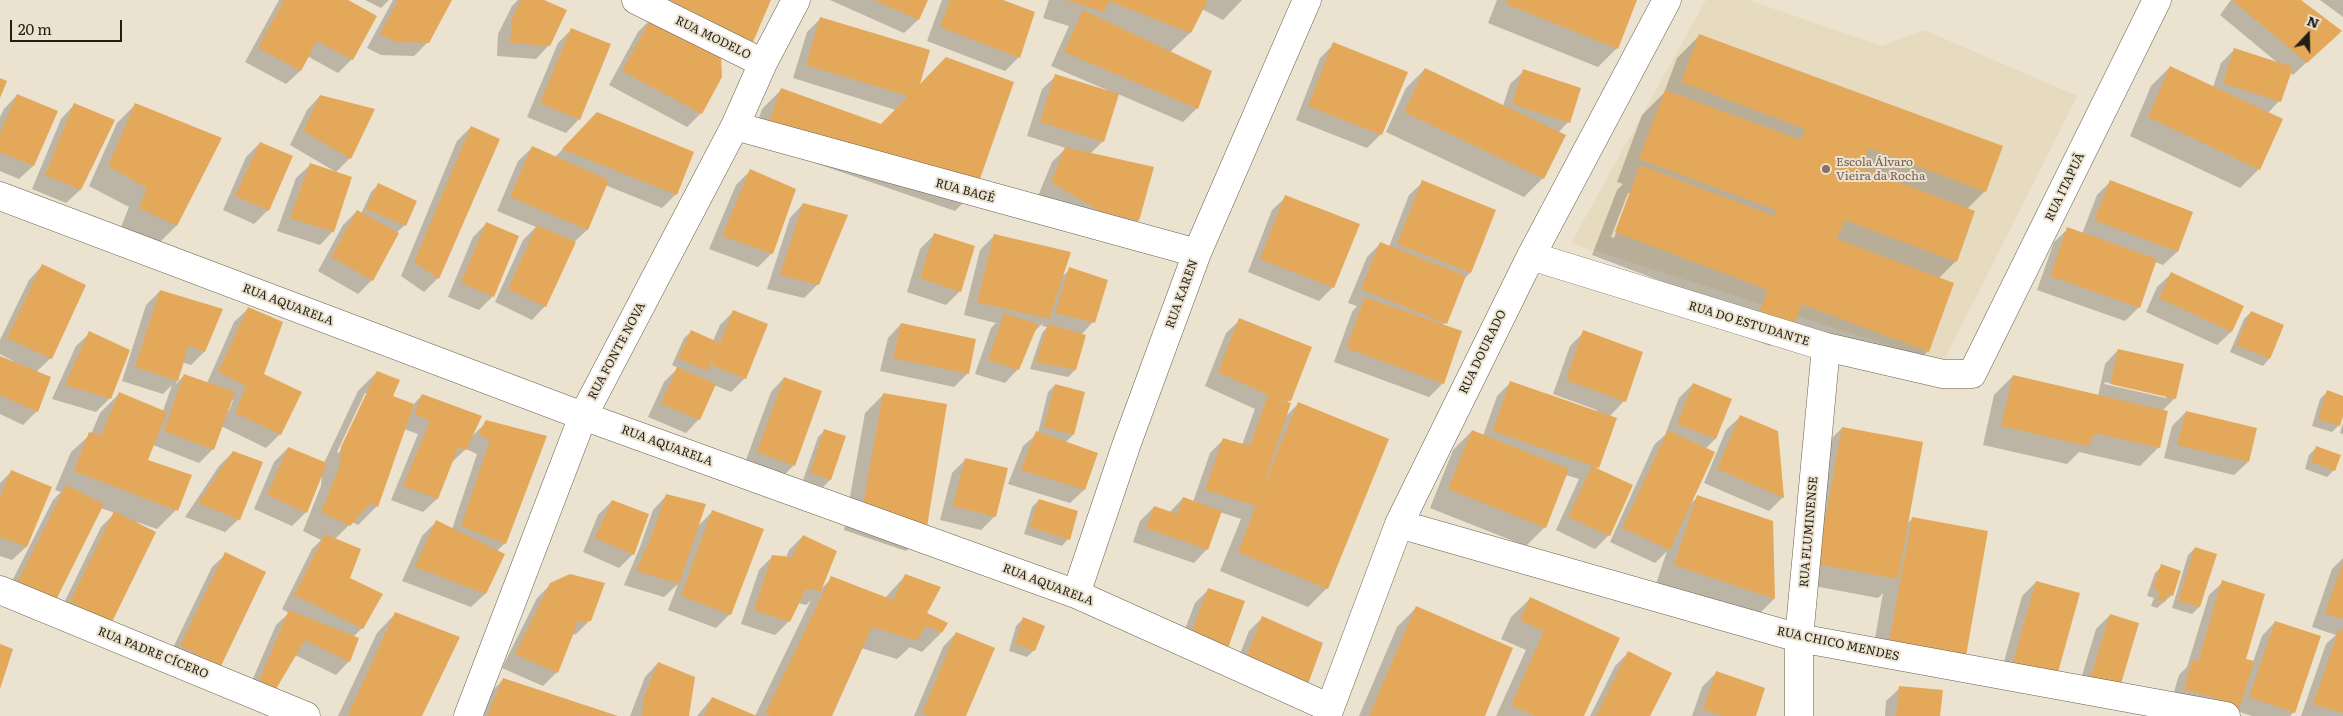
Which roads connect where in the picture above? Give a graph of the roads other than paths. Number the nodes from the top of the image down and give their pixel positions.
1 (636, 0) edge
2 (796, 0) edge
3 (1307, 0) edge
4 (1667, 0) edge
5 (2157, 0) edge
6 (763, 63) junction
7 (734, 126) junction
8 (0, 196) edge
9 (1197, 253) junction
10 (1530, 256) junction
11 (1826, 347) junction
12 (1972, 374) joint
13 (583, 416) junction
14 (1399, 524) junction
15 (0, 590) edge
16 (1076, 594) junction
17 (1799, 638) junction
18 (1328, 712) edge
19 (306, 716) edge
20 (468, 716) edge
21 (1799, 716) edge
22 (2226, 716) edge

1 - 6 street, RUA MODELO
2 - 6 street, RUA FONTE NOVA
3 - 9 street, RUA KAREN
4 - 10 street, RUA DOURADO
5 - 12 street, RUA ITAPUÃ
6 - 7 street, RUA FONTE NOVA
7 - 9 street, RUA BAGÉ
7 - 13 street, RUA FONTE NOVA
8 - 13 street, RUA AQUARELA
9 - 16 street, RUA KAREN
10 - 11 street, RUA DO ESTUDANTE
10 - 14 street, RUA DOURADO
11 - 12 street, RUA DO ESTUDANTE
11 - 17 street, RUA FLUMINENSE
13 - 16 street, RUA AQUARELA
13 - 20 street, RUA FONTE NOVA
14 - 17 street, RUA CHICO MENDES
14 - 18 street, RUA DOURADO
15 - 19 street, RUA PADRE CÍCERO
16 - 18 street, RUA AQUARELA
17 - 21 street, RUA FLUMINENSE
17 - 22 street, RUA CHICO MENDES

